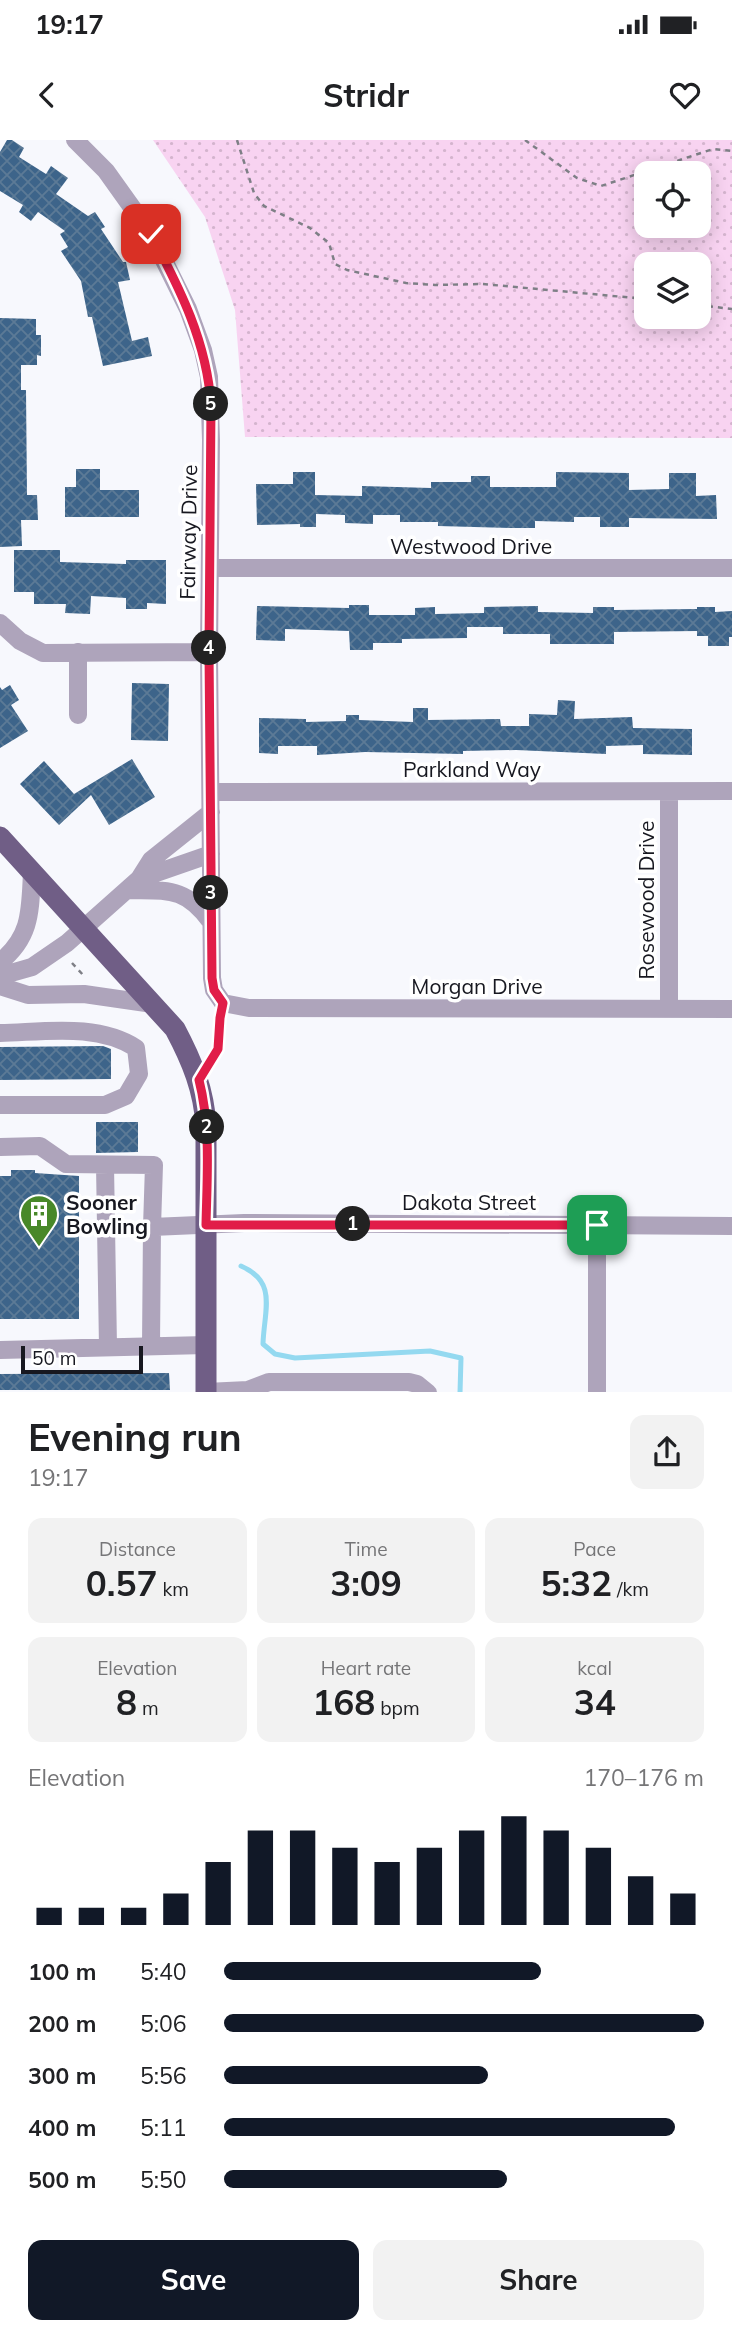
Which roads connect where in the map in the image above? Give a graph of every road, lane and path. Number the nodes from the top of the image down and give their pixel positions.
1 (75, 140) edge
2 (237, 140) edge
3 (525, 140) edge
4 (732, 151) edge
5 (634, 298) edge
6 (711, 307) edge
7 (732, 309) edge
8 (211, 568) junction
9 (732, 568) edge
10 (0, 623) edge
11 (78, 652) junction
12 (209, 652) junction
13 (78, 715) dead end
14 (212, 792) junction
15 (669, 792) junction
16 (732, 792) edge
17 (211, 812) junction
18 (0, 837) edge
19 (211, 854) junction
20 (32, 872) junction
21 (133, 884) junction
22 (211, 922) junction
23 (84, 929) junction
24 (0, 962) edge
25 (0, 976) edge
26 (0, 986) edge
27 (223, 1003) junction
28 (153, 1004) junction
29 (669, 1009) junction
30 (732, 1009) edge
31 (0, 1033) edge
32 (199, 1080) junction
33 (0, 1105) edge
34 (0, 1147) edge
35 (105, 1164) junction
36 (206, 1225) junction
37 (597, 1225) junction
38 (732, 1226) edge
39 (152, 1227) junction
40 (206, 1345) junction
41 (151, 1346) junction
42 (108, 1347) junction
43 (0, 1350) edge
44 (254, 1390) edge
45 (206, 1392) edge
46 (428, 1392) edge
47 (597, 1392) edge

1 - 8 street, Fairway Drive
2 - 5 path
3 - 4 path
6 - 7 path
8 - 9 street, Westwood Drive
8 - 12 street, Fairway Drive
10 - 11 street
11 - 12 street
11 - 13 street
12 - 14 street, Fairway Drive
14 - 15 street, Parkland Way
14 - 17 street, Fairway Drive
15 - 16 street, Parkland Way
15 - 29 street, Rosewood Drive
17 - 19 street, Fairway Drive
17 - 21 street
18 - 20 main road
19 - 21 street
19 - 22 street, Fairway Drive
20 - 23 main road
20 - 24 street
21 - 22 street
21 - 23 street
22 - 27 street, Fairway Drive
23 - 25 street
23 - 28 main road
26 - 28 street
27 - 29 street, Morgan Drive
27 - 32 path
28 - 32 main road
29 - 30 street, Morgan Drive
31 - 33 street
32 - 36 main road
34 - 35 street
35 - 39 street
35 - 42 street
36 - 37 street, Dakota Street
36 - 39 street, Dakota Street
36 - 40 main road
37 - 38 street, Dakota Street
37 - 47 street
39 - 41 street
40 - 41 street
40 - 45 main road
41 - 42 street
42 - 43 street
44 - 45 street
44 - 46 street

